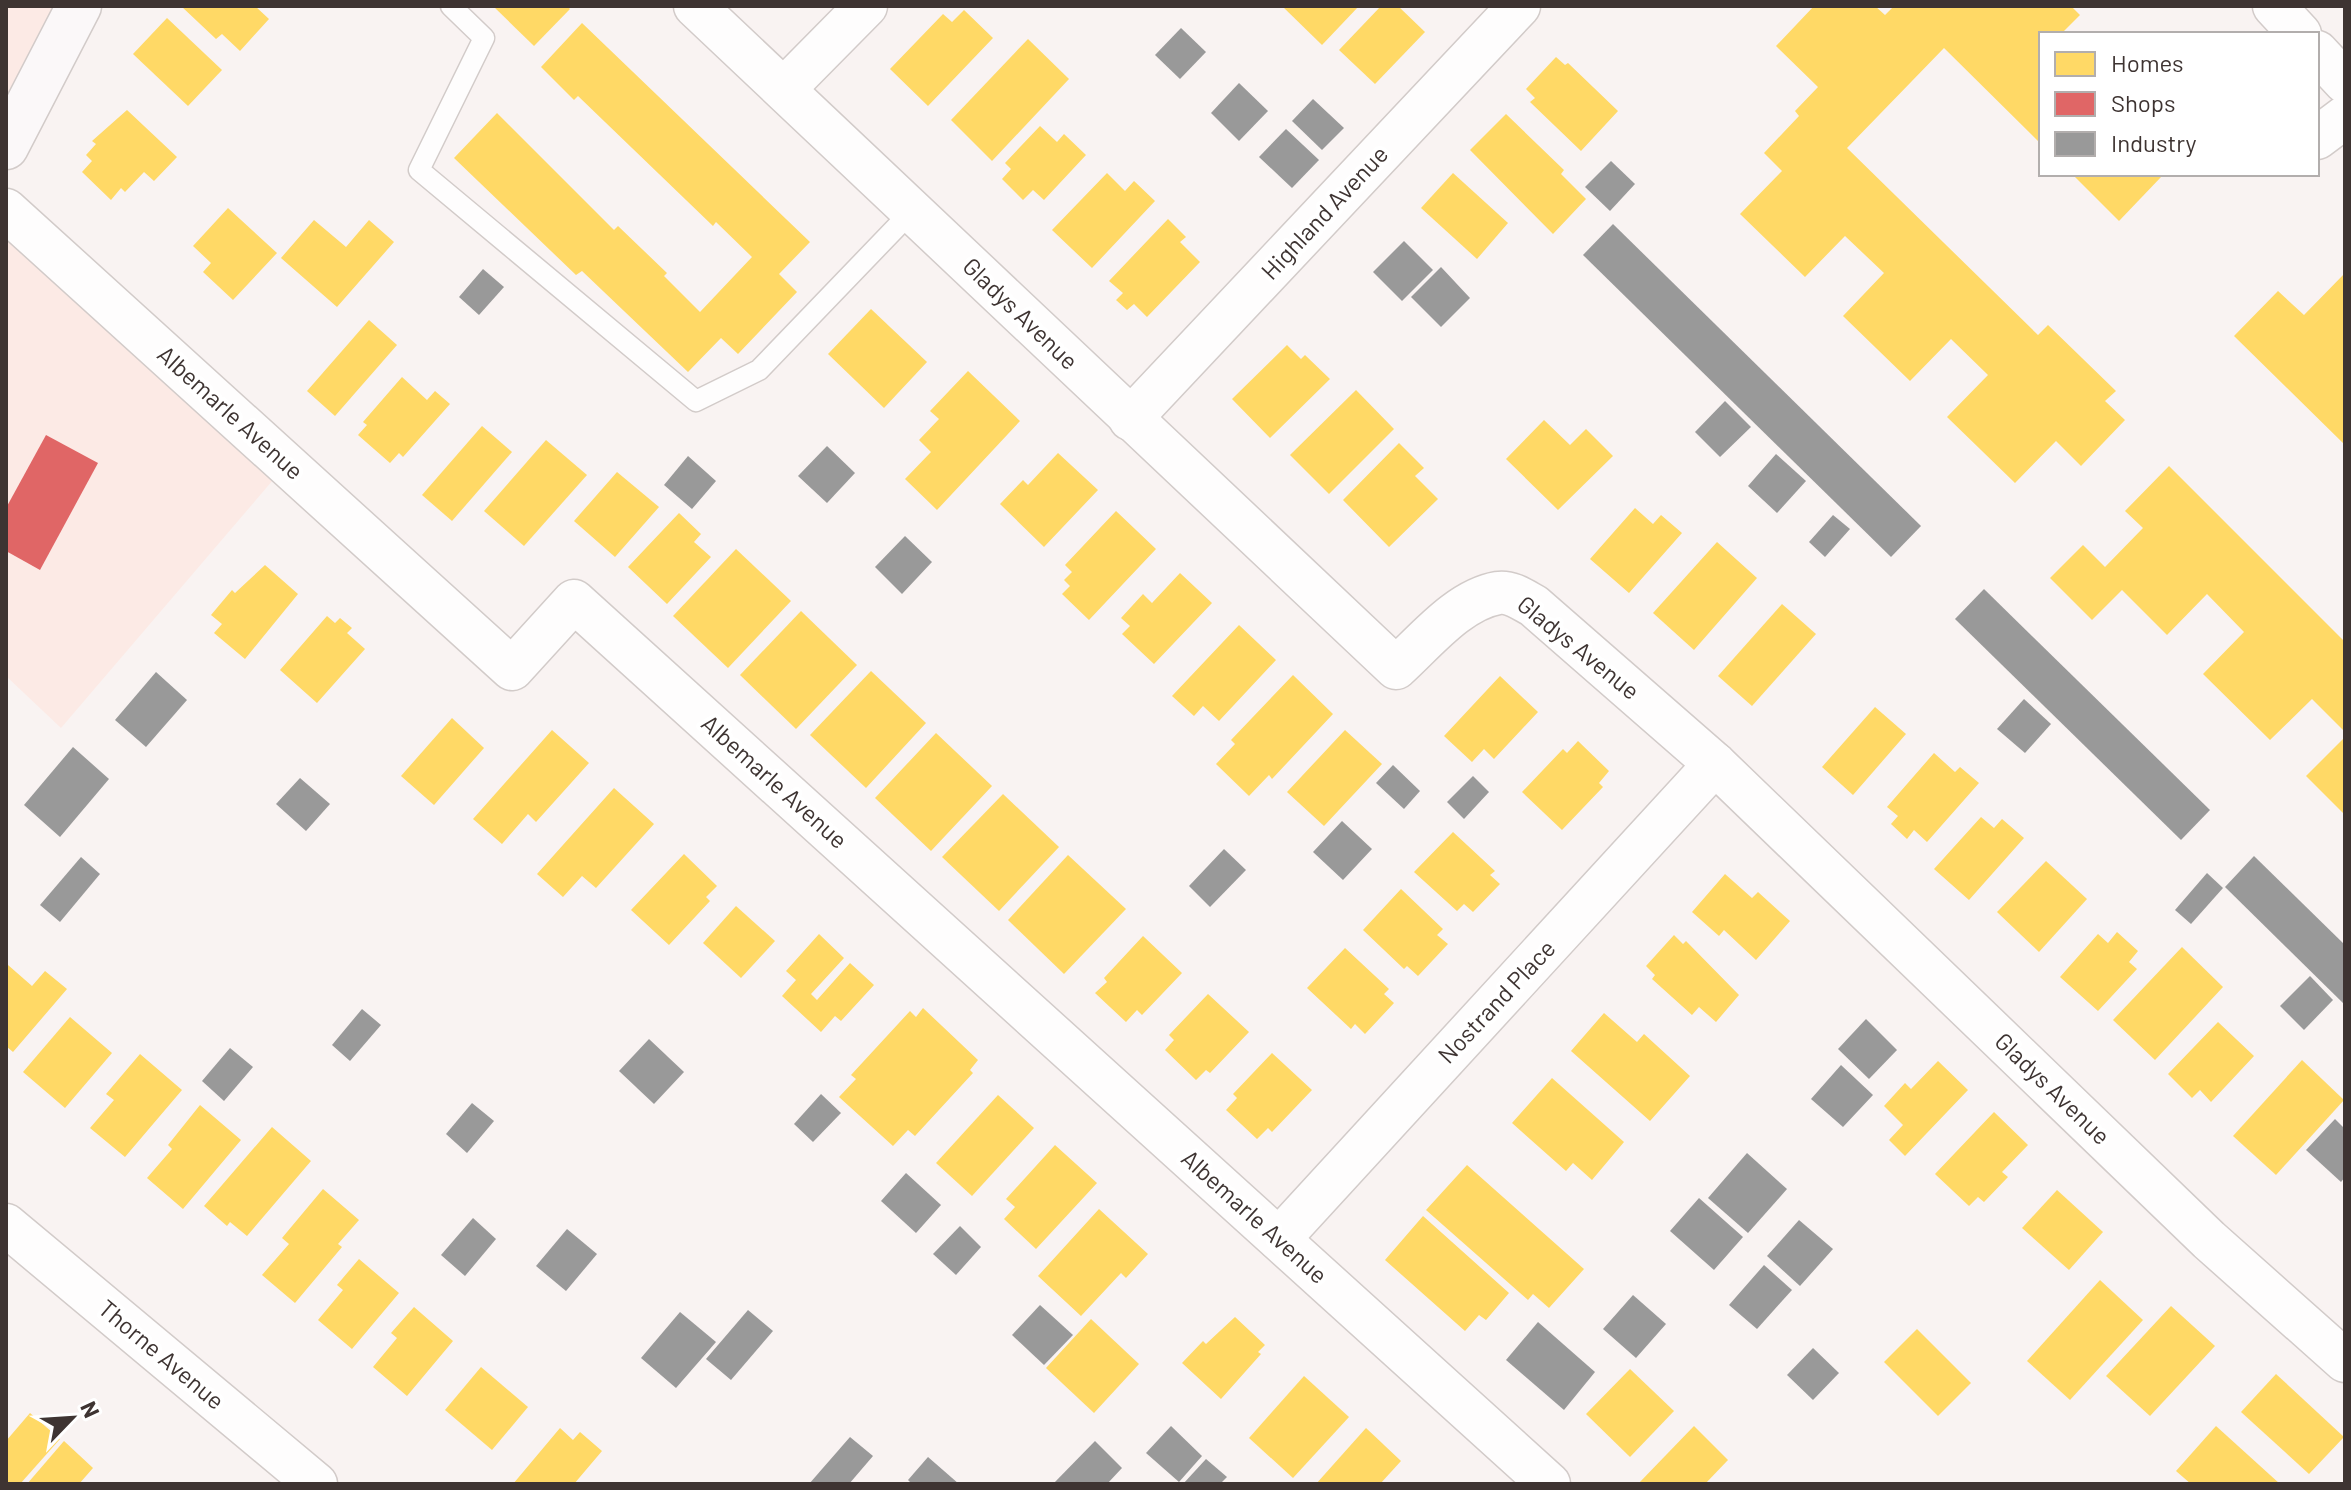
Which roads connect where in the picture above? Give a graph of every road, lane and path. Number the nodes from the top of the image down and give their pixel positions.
1 (79, 6) edge
2 (451, 6) edge
3 (695, 6) edge
4 (866, 6) edge
5 (2274, 6) edge
6 (1508, 10) edge
7 (2298, 32) edge
8 (2319, 54) edge
9 (2345, 82) edge
10 (784, 89) junction
11 (2345, 117) edge
12 (2319, 136) edge
13 (6, 147) edge
14 (6, 210) edge
15 (912, 211) junction
16 (1130, 419) junction
17 (1715, 764) junction
18 (6, 1225) edge
19 (1279, 1239) junction
20 (2345, 1361) edge
21 (316, 1484) edge
22 (1549, 1484) edge

1 - 13 main road
2 - 15 lane
3 - 10 street, Gladys Avenue
4 - 10 street
5 - 7 street
6 - 16 street, Highland Avenue
8 - 9 street
10 - 15 street, Gladys Avenue
11 - 12 street
14 - 19 street, Albemarle Avenue
15 - 16 street, Gladys Avenue
16 - 17 street, Gladys Avenue
17 - 19 street, Nostrand Place
17 - 20 street, Gladys Avenue
18 - 21 street, Thorne Avenue
19 - 22 street, Albemarle Avenue

